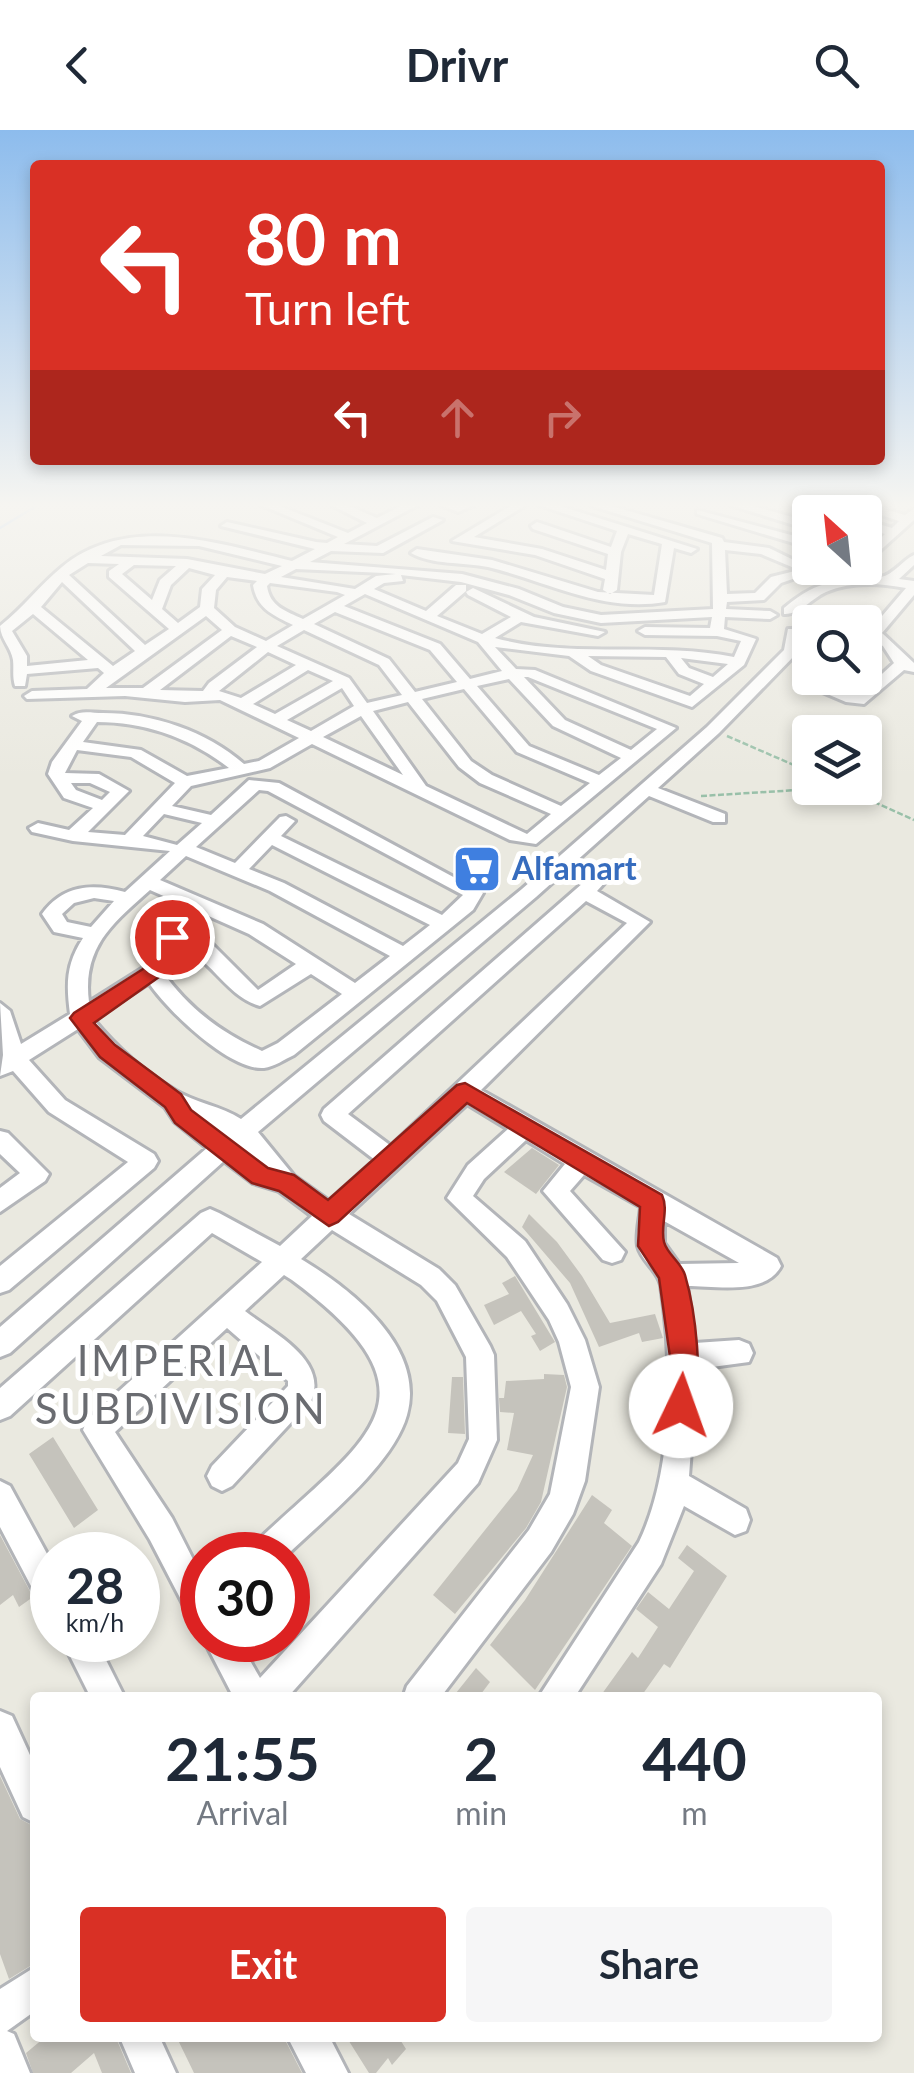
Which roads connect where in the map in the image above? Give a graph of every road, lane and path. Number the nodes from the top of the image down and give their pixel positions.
1 (45, 596) edge
2 (84, 596) edge
3 (137, 596) edge
4 (160, 596) edge
5 (208, 596) edge
6 (261, 596) edge
7 (354, 596) edge
8 (371, 596) edge
9 (452, 596) edge
10 (482, 596) edge
11 (523, 596) edge
12 (591, 596) edge
13 (609, 596) edge
14 (660, 596) edge
15 (760, 596) edge
16 (906, 596) edge
17 (721, 598) joint
18 (608, 601) junction
19 (33, 607) junction
20 (334, 607) junction
21 (207, 609) junction
22 (154, 611) junction
23 (716, 614) junction
24 (430, 615) junction
25 (520, 618) junction
26 (601, 619) junction
27 (882, 621) edge
28 (792, 622) edge
29 (302, 624) junction
30 (176, 628) junction
31 (230, 630) junction
32 (716, 632) junction
33 (484, 638) junction
34 (882, 641) edge
35 (268, 645) junction
36 (792, 648) edge
37 (144, 652) junction
38 (575, 654) junction
39 (671, 654) junction
40 (739, 662) junction
41 (310, 664) junction
42 (908, 666) edge
43 (107, 668) junction
44 (514, 673) junction
45 (344, 681) junction
46 (23, 683) junction
47 (716, 683) junction
48 (467, 684) junction
49 (882, 686) edge
50 (93, 691) junction
51 (146, 693) junction
52 (209, 694) junction
53 (840, 695) edge
54 (869, 695) edge
55 (413, 697) junction
56 (242, 704) junction
57 (364, 708) junction
58 (276, 720) junction
59 (713, 730) junction
60 (314, 739) junction
61 (72, 745) junction
62 (633, 757) junction
63 (792, 764) edge
64 (242, 771) junction
65 (185, 782) junction
66 (601, 782) junction
67 (420, 788) junction
68 (646, 789) junction
69 (792, 793) edge
70 (676, 800) junction
71 (880, 805) edge
72 (163, 809) junction
73 (560, 812) junction
74 (204, 818) dead end
75 (719, 818) dead end
76 (914, 820) edge
77 (286, 821) dead end
78 (38, 828) dead end
79 (73, 836) junction
80 (270, 837) junction
81 (132, 838) junction
82 (176, 847) junction
83 (239, 869) junction
84 (149, 882) junction
85 (125, 898) junction
86 (442, 922) junction
87 (94, 934) junction
88 (404, 954) junction
89 (312, 964) junction
90 (152, 972) junction
91 (364, 993) junction
92 (0, 1010) edge
93 (81, 1018) junction
94 (8, 1064) edge
95 (465, 1092) junction
96 (525, 1127) junction
97 (0, 1140) edge
98 (232, 1140) junction
99 (392, 1160) junction
100 (581, 1162) junction
101 (0, 1202) edge
102 (653, 1202) junction
103 (329, 1215) junction
104 (612, 1252) dead end
105 (282, 1258) junction
106 (672, 1275) junction
107 (0, 1282) edge
108 (224, 1310) junction
109 (0, 1344) edge
110 (738, 1353) dead end
111 (684, 1357) junction
112 (0, 1406) edge
113 (222, 1476) dead end
114 (674, 1484) junction
115 (0, 1496) edge
116 (735, 1520) dead end
117 (288, 1532) edge
118 (30, 1553) edge
119 (180, 1566) edge
120 (90, 1662) edge
121 (233, 1662) edge
122 (106, 1692) edge
123 (250, 1692) edge
124 (269, 1692) edge
125 (424, 1692) edge
126 (558, 1692) edge
127 (0, 1728) edge
128 (30, 1794) edge
129 (30, 1990) edge
130 (0, 2014) edge
131 (142, 2042) edge
132 (310, 2042) edge
133 (0, 2048) edge
134 (10, 2073) edge
135 (156, 2073) edge
136 (328, 2073) edge

1 - 19 street
2 - 37 street
3 - 22 street
4 - 22 street
5 - 21 street
6 - 29 street
7 - 20 street
8 - 24 street
9 - 24 street
10 - 25 street
11 - 26 street
12 - 18 street
13 - 18 street
14 - 18 street
15 - 17 street
16 - 27 street
17 - 23 street
18 - 26 street
19 - 43 street
19 - 46 street
20 - 29 street
20 - 48 street
21 - 30 street
21 - 31 street
22 - 30 street
23 - 26 street
23 - 28 street
23 - 32 street
24 - 33 street
25 - 32 street
25 - 33 street
29 - 35 street
29 - 55 street
30 - 37 street
31 - 35 street
31 - 51 street
32 - 40 street
33 - 38 street
33 - 44 street
34 - 42 street
35 - 41 street
35 - 52 street
36 - 59 street
37 - 43 street
38 - 39 street
38 - 47 street
39 - 40 street
39 - 47 street
40 - 47 street
41 - 45 street
41 - 56 street
42 - 49 street
43 - 46 street
43 - 50 street
44 - 48 street
44 - 62 street
44 - 62 street
45 - 57 street
45 - 58 street
46 - 50 street
48 - 55 street
48 - 66 street
50 - 51 street
51 - 52 street
52 - 56 street
53 - 54 street
55 - 57 street
55 - 73 street
56 - 58 street
57 - 60 street
57 - 67 street
58 - 60 street
59 - 63 path
59 - 68 street
60 - 64 street
60 - 67 street
61 - 64 street
61 - 65 street
61 - 79 street
62 - 66 street
64 - 65 street
65 - 72 street
66 - 73 street
67 - 73 street
68 - 70 street
68 - 98 street
69 - 70 path
70 - 75 street
71 - 76 path
72 - 74 street
72 - 81 street
77 - 80 street
78 - 79 street
79 - 81 street
80 - 83 street
80 - 86 street
81 - 82 street
82 - 83 street
82 - 84 street
82 - 86 street
83 - 88 street
84 - 85 street
84 - 89 street
85 - 87 street
85 - 87 street
86 - 88 street
87 - 93 street
88 - 91 street
89 - 90 street
89 - 91 street
90 - 91 street
90 - 93 street
92 - 94 street
93 - 94 street
93 - 98 street
94 - 107 street
95 - 96 street
95 - 99 street
95 - 99 street
96 - 100 street
96 - 125 street
97 - 101 street
98 - 103 street
98 - 109 street
99 - 103 street
100 - 102 street
100 - 104 street
102 - 106 street
102 - 106 street
103 - 105 street
103 - 124 street
105 - 108 street
105 - 112 street
105 - 117 street
106 - 111 street
108 - 113 street
108 - 119 street
110 - 111 street
111 - 114 street
114 - 116 street
114 - 126 street
115 - 118 street
120 - 122 street
121 - 123 street
127 - 128 street
129 - 130 street
131 - 135 street
132 - 136 street
133 - 134 street

